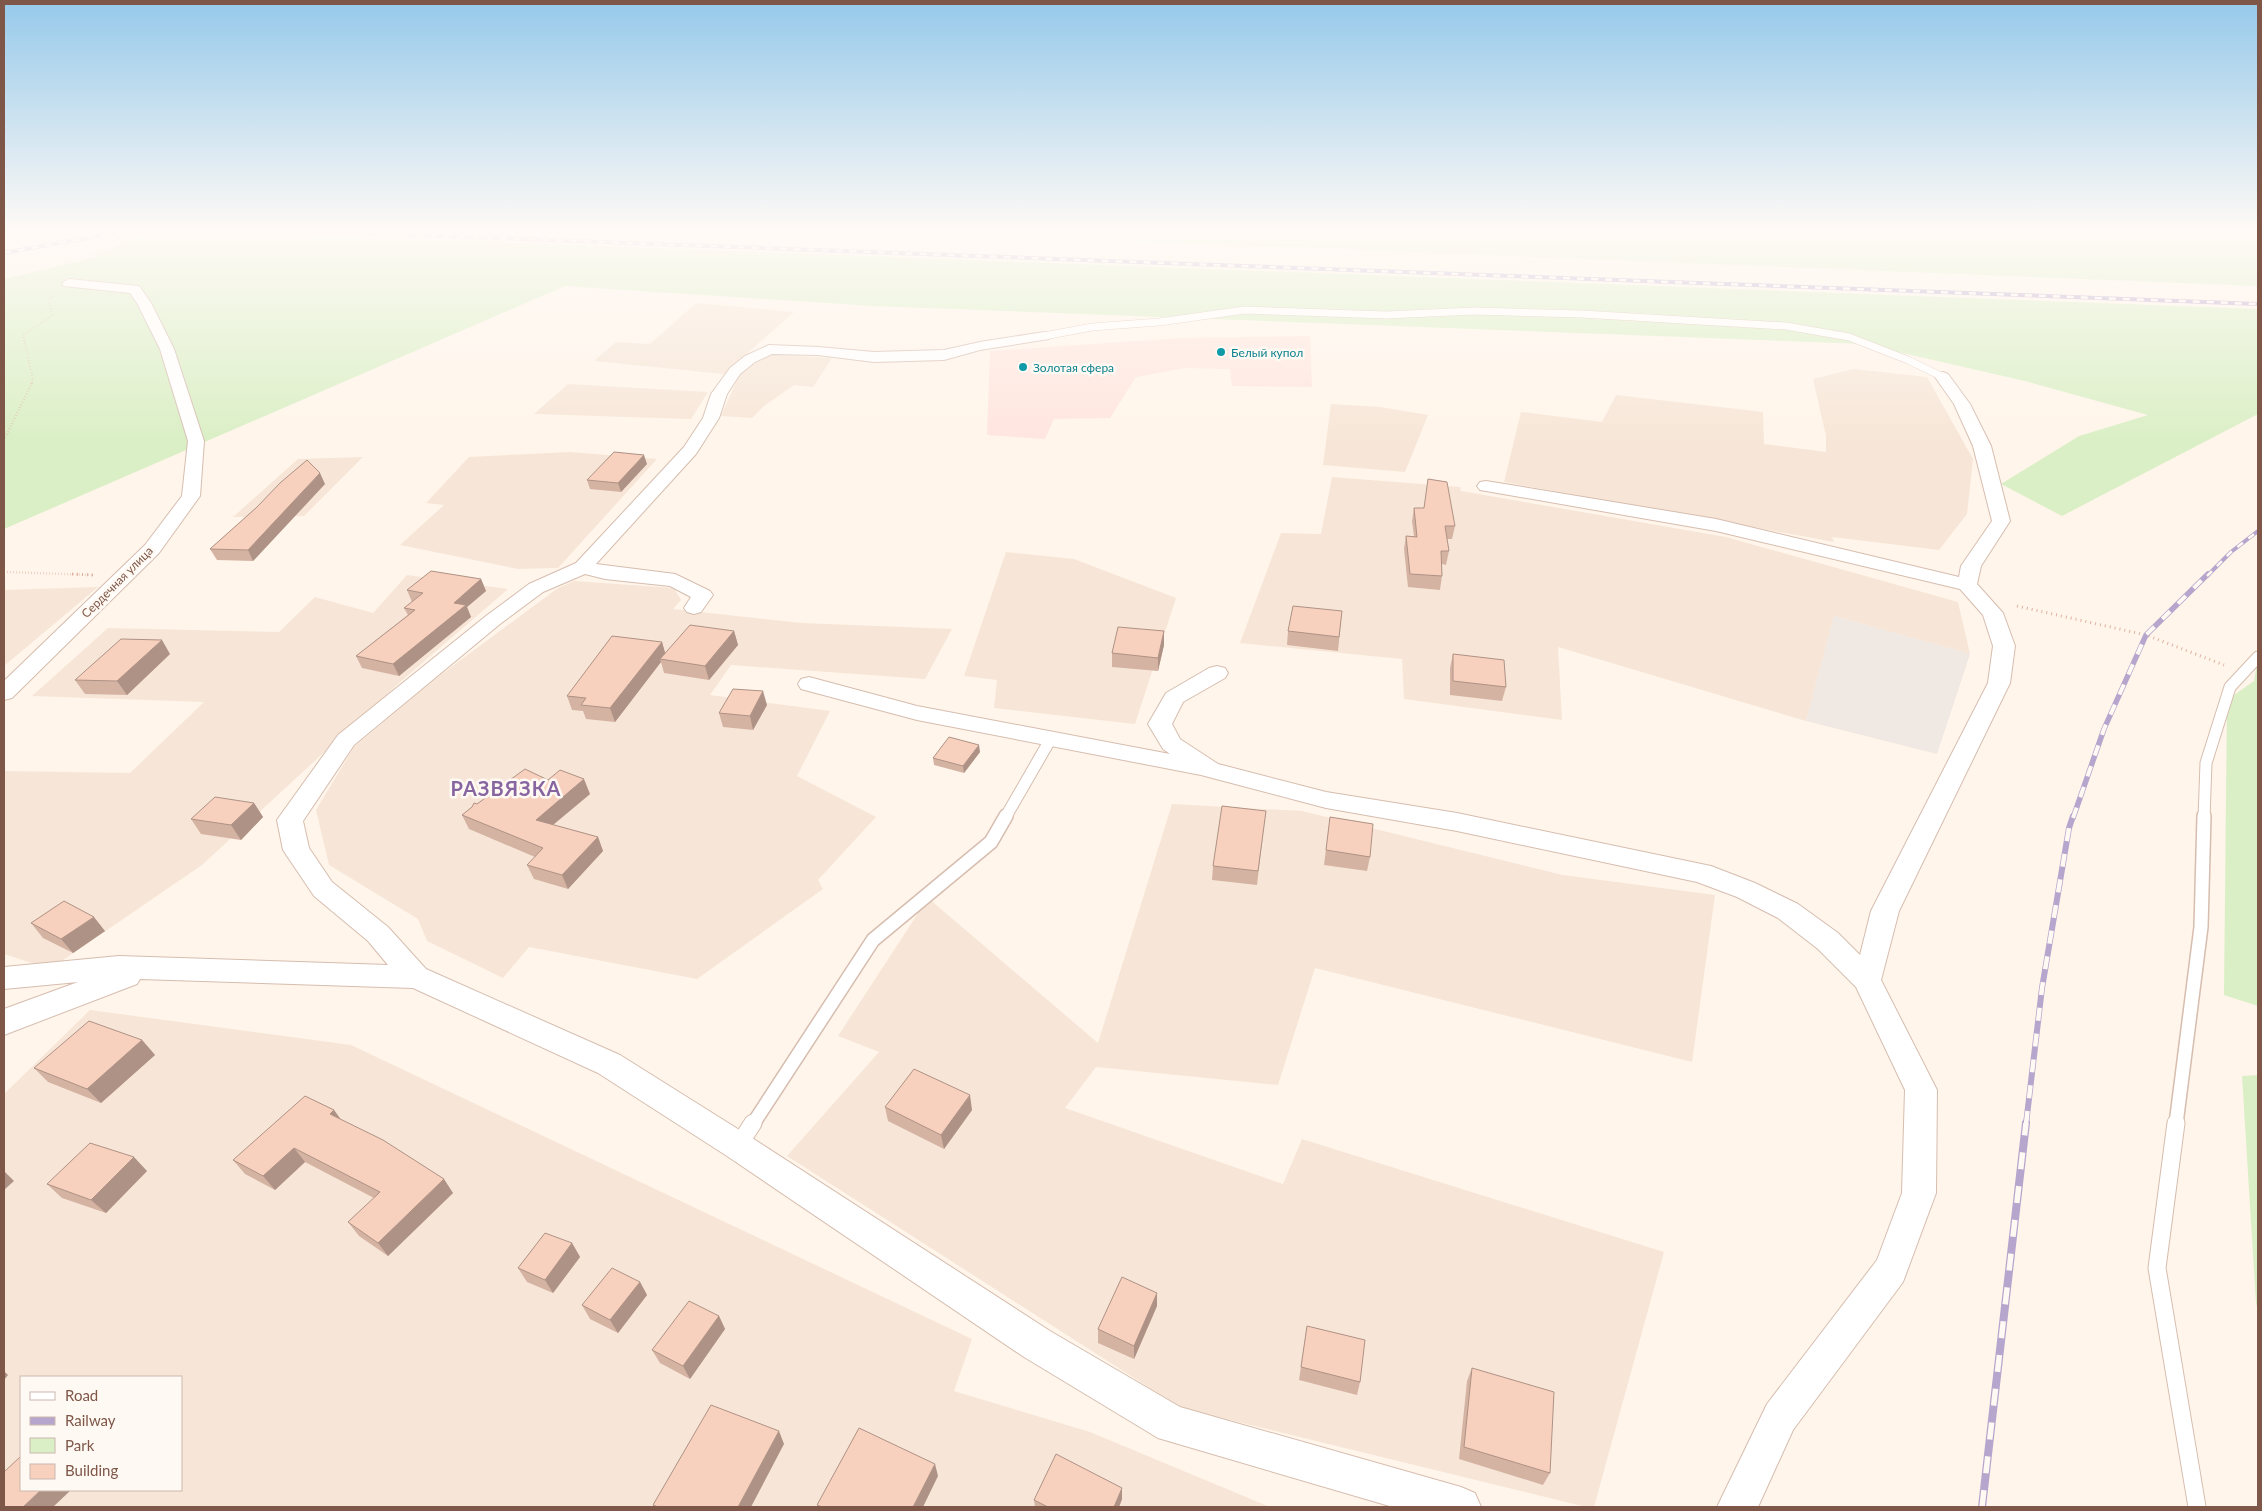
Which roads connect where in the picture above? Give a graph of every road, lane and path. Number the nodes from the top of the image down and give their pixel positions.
1 (49, 304) edge
2 (144, 304) edge
3 (1044, 336) joint
4 (1943, 377) joint
5 (4, 440) edge
6 (1486, 486) dead end
7 (583, 567) junction
8 (4, 572) edge
9 (123, 576) junction
10 (1973, 591) junction
11 (694, 608) dead end
12 (2258, 657) edge
13 (2244, 672) junction
14 (1217, 673) dead end
15 (808, 684) dead end
16 (4, 693) edge
17 (1050, 740) junction
18 (1210, 770) junction
19 (147, 968) junction
20 (416, 977) junction
21 (4, 978) edge
22 (1867, 980) junction
23 (4, 1023) edge
24 (738, 1146) junction
25 (1461, 1507) edge
26 (1737, 1507) edge
27 (2198, 1507) edge

1 - 5 path
2 - 9 street, Сердечная улица
3 - 4 lane
3 - 7 street
4 - 10 street
6 - 10 street
7 - 11 street
7 - 20 street
8 - 9 path
9 - 16 street, Сердечная улица
10 - 13 path
10 - 22 street
12 - 13 lane
13 - 27 lane
14 - 18 street
15 - 17 street
17 - 18 street
17 - 24 lane
18 - 22 street
19 - 20 street
19 - 21 street
19 - 23 street
20 - 24 street
22 - 26 street
24 - 25 street

